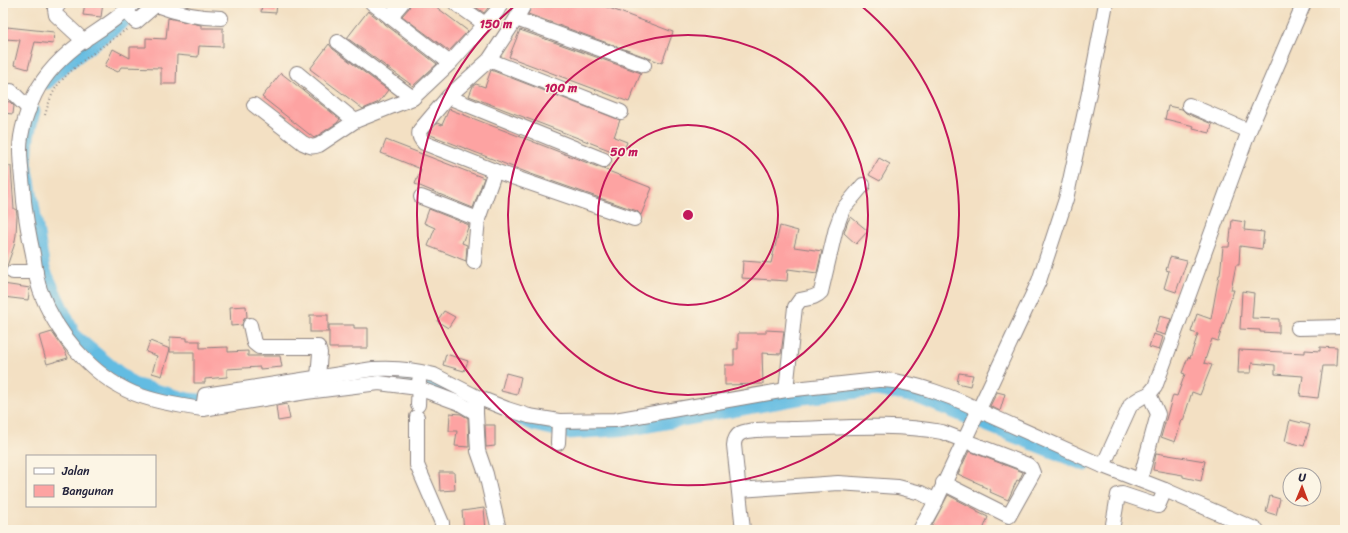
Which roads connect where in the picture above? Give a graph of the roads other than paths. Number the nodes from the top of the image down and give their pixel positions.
1 (60, 3) edge
2 (372, 3) edge
3 (402, 3) edge
4 (455, 3) edge
5 (501, 3) edge
6 (525, 3) edge
7 (1106, 3) edge
8 (1304, 3) edge
9 (157, 4) edge
10 (131, 14) edge
11 (390, 17) junction
12 (221, 18) dead end
13 (516, 19) junction
14 (485, 24) junction
15 (84, 41) junction
16 (338, 42) dead end
17 (489, 60) junction
18 (450, 63) junction
19 (644, 65) dead end
20 (297, 73) dead end
21 (11, 91) dead end
22 (448, 97) junction
23 (413, 98) junction
24 (1189, 104) dead end
25 (254, 105) dead end
26 (29, 109) junction
27 (621, 112) dead end
28 (355, 121) junction
29 (1249, 132) junction
30 (604, 160) dead end
31 (495, 171) junction
32 (863, 185) dead end
33 (421, 197) dead end
34 (478, 219) junction
35 (634, 219) dead end
36 (474, 262) dead end
37 (13, 272) dead end
38 (36, 272) junction
39 (250, 325) dead end
40 (1345, 327) edge
41 (1298, 328) dead end
42 (318, 377) junction
43 (419, 380) junction
44 (786, 390) junction
45 (1149, 394) junction
46 (204, 404) junction
47 (476, 404) junction
48 (977, 412) junction
49 (965, 438) junction
50 (1104, 466) junction
51 (1140, 480) junction
52 (944, 483) junction
53 (739, 490) junction
54 (1163, 496) junction
55 (936, 501) junction
56 (442, 530) edge
57 (499, 530) edge
58 (743, 530) edge
59 (920, 530) edge
60 (1112, 530) edge
61 (1257, 530) edge

1 - 15 street
2 - 11 street
3 - 11 street
4 - 14 street
5 - 14 street
6 - 13 street
7 - 48 street
8 - 29 street
9 - 10 street
9 - 12 street
10 - 15 street
11 - 18 street
13 - 17 street
13 - 19 street
14 - 18 street
15 - 26 street
16 - 23 street
17 - 22 street
17 - 27 street
18 - 23 street
20 - 28 street
21 - 26 street
22 - 30 street
22 - 31 street
23 - 28 street
24 - 29 street
25 - 28 street
26 - 38 street
29 - 45 street
31 - 34 street
31 - 35 street
32 - 44 street
33 - 34 street
34 - 36 street
37 - 38 street
38 - 46 street
39 - 42 street
40 - 41 street
42 - 43 street
42 - 46 street
43 - 46 street
43 - 47 street
43 - 56 street
44 - 47 street
44 - 48 street
45 - 50 street
45 - 51 street
47 - 57 street
48 - 49 street
48 - 50 street
49 - 52 street
49 - 52 street
49 - 53 street
50 - 51 street
51 - 54 street
52 - 55 street
53 - 55 street
53 - 58 street
54 - 60 street
54 - 61 street
55 - 59 street

